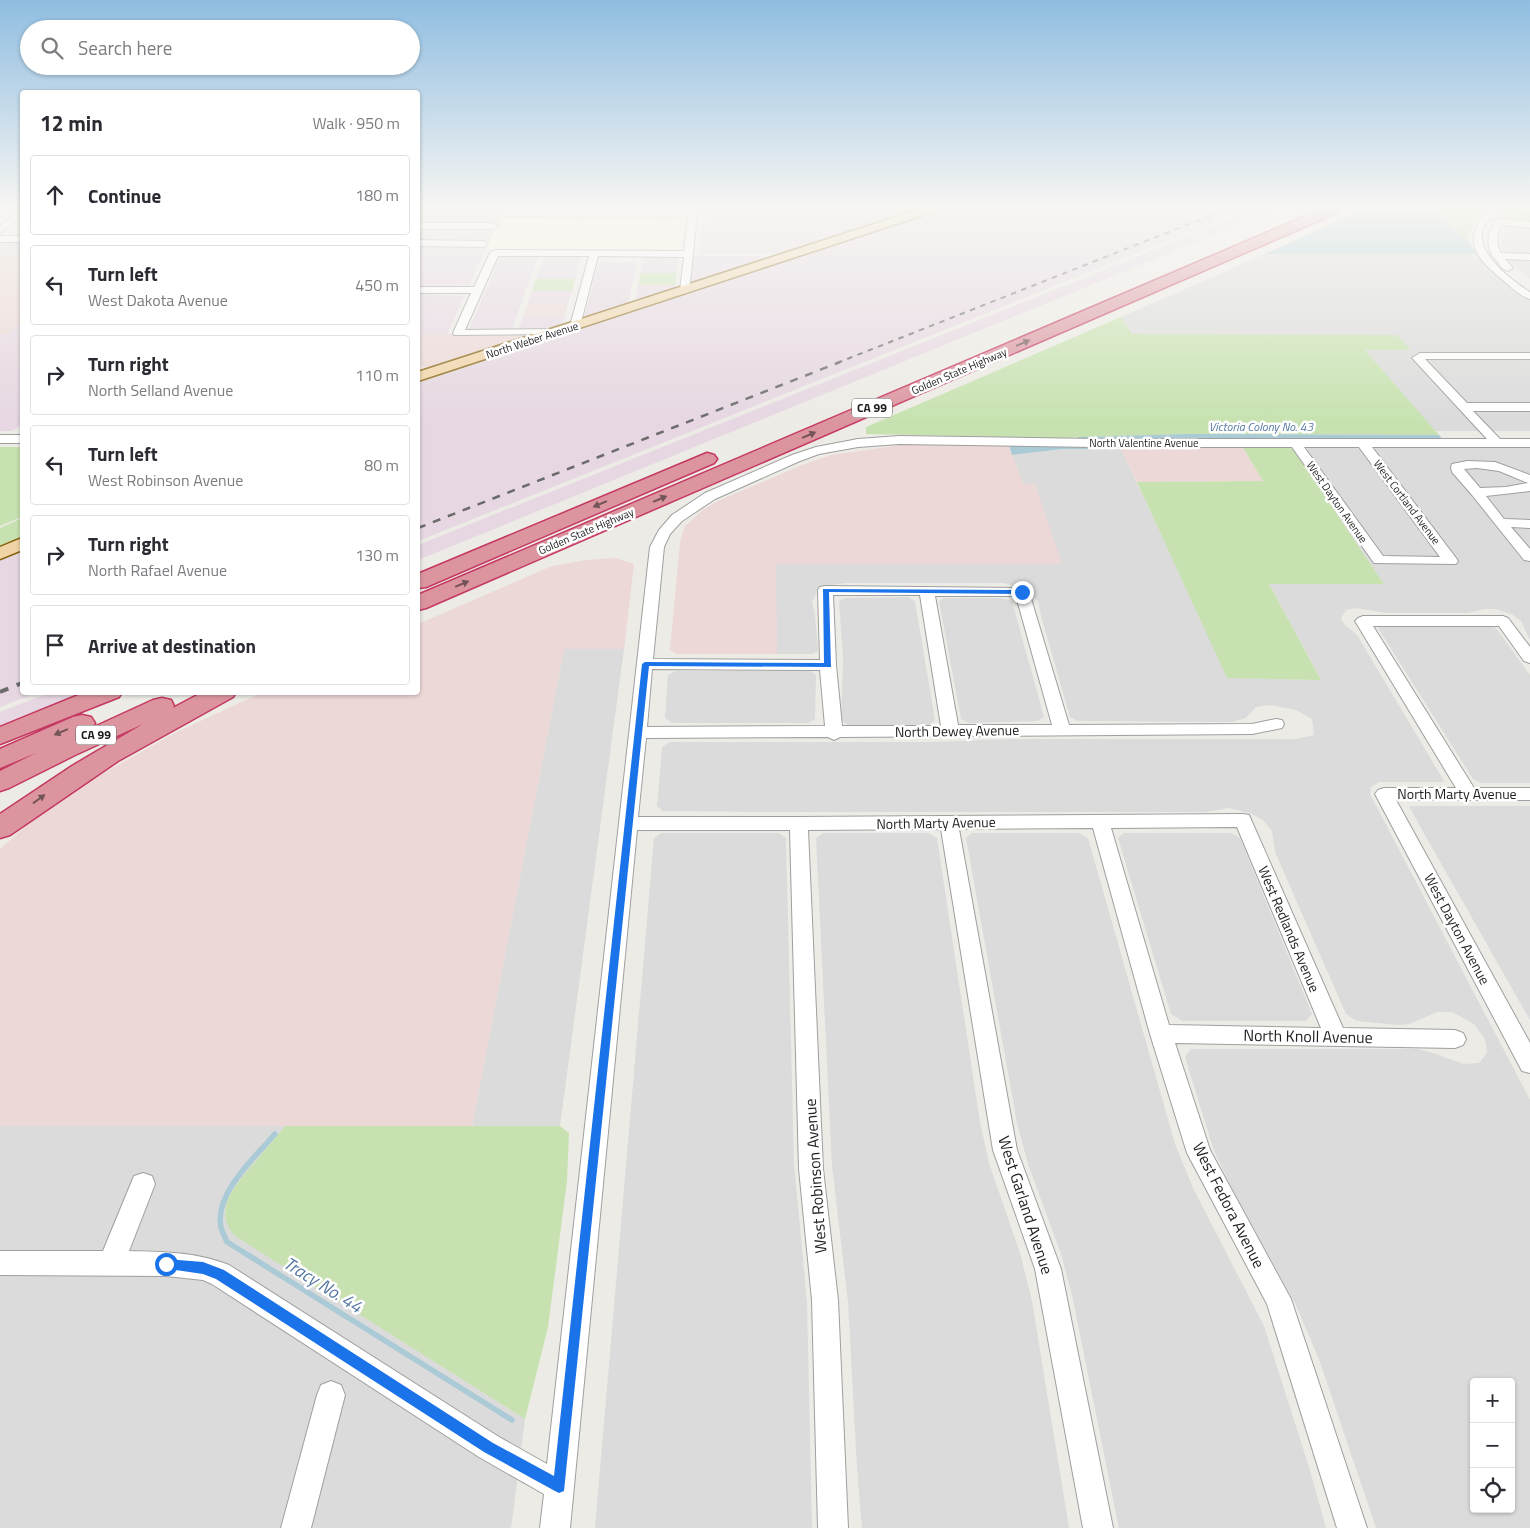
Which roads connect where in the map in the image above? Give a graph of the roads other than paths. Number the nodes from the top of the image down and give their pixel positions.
1 (482, 280) edge
2 (587, 280) edge
3 (686, 280) edge
4 (715, 280) edge
5 (1136, 280) edge
6 (1168, 280) edge
7 (1509, 280) edge
8 (420, 290) edge
9 (478, 290) junction
10 (685, 290) junction
11 (1530, 296) edge
12 (575, 326) junction
13 (556, 332) junction
14 (1530, 356) edge
15 (420, 376) edge
16 (834, 406) dead end
17 (1463, 407) junction
18 (1530, 407) edge
19 (20, 438) edge
20 (0, 439) edge
21 (1364, 443) junction
22 (1497, 443) junction
23 (1530, 443) edge
24 (1296, 444) junction
25 (718, 454) dead end
26 (1530, 480) edge
27 (1530, 487) edge
28 (1477, 492) junction
29 (1500, 523) junction
30 (1530, 524) edge
31 (20, 545) edge
32 (0, 554) edge
33 (1529, 557) dead end
34 (1379, 560) joint
35 (420, 581) edge
36 (927, 591) junction
37 (420, 602) edge
38 (1530, 658) edge
39 (645, 664) junction
40 (828, 665) junction
41 (102, 695) edge
42 (147, 695) edge
43 (187, 695) edge
44 (218, 695) edge
45 (1276, 724) dead end
46 (950, 730) junction
47 (1062, 730) junction
48 (638, 734) junction
49 (834, 734) junction
50 (0, 736) edge
51 (0, 759) edge
52 (0, 782) edge
53 (1384, 794) joint
54 (1469, 794) junction
55 (1530, 794) edge
56 (1243, 820) joint
57 (1100, 821) junction
58 (949, 822) junction
59 (629, 823) junction
60 (800, 824) junction
61 (0, 828) edge
62 (1161, 1034) junction
63 (1336, 1037) junction
64 (1455, 1039) dead end
65 (1530, 1064) edge
66 (143, 1184) dead end
67 (0, 1264) edge
68 (111, 1264) junction
69 (331, 1395) dead end
70 (559, 1486) junction
71 (296, 1528) edge
72 (555, 1528) edge
73 (833, 1528) edge
74 (1098, 1528) edge
75 (1352, 1528) edge

1 - 9 street
2 - 12 street
3 - 10 street
4 - 10 main road, North Weber Avenue
5 - 16 highway, Golden State Highway / CA 99
37 -> 6 highway, Golden State Highway / CA 99
7 - 11 street
8 - 9 street
9 - 13 street
10 - 12 main road, North Weber Avenue
12 - 13 main road, North Weber Avenue
13 - 15 main road, North Weber Avenue
14 - 17 street
17 - 18 street
17 - 22 street
19 - 20 street
21 - 22 street, North Valentine Avenue
21 - 24 street, North Valentine Avenue
21 - 34 street, West Cortland Avenue
22 - 23 street, North Valentine Avenue
24 - 34 street, West Dayton Avenue
24 - 39 street, North Valentine Avenue
25 -> 35 highway, Golden State Highway
26 - 28 street
27 - 28 street
28 - 29 street
29 - 30 street
29 - 33 street
31 - 32 main road
36 - 40 street
36 - 46 street
36 - 47 street
38 - 54 street
39 - 40 street
39 - 48 street, North Valentine Avenue
40 - 49 street
41 - 50 highway
42 -> 51 highway, CA 99
43 - 52 highway, CA 99
61 -> 44 highway
45 - 47 street, North Dewey Avenue
46 - 47 street, North Dewey Avenue
46 - 49 street, North Dewey Avenue
48 - 49 street, North Dewey Avenue
48 - 59 street, North Valentine Avenue
53 - 54 street, North Marty Avenue
53 - 65 street, West Dayton Avenue
54 - 55 street, North Marty Avenue
56 - 57 street, North Marty Avenue
56 - 63 street, West Redlands Avenue
57 - 58 street, North Marty Avenue
57 - 62 street, West Fedora Avenue
58 - 60 street, North Marty Avenue
58 - 74 street, West Garland Avenue
59 - 60 street, North Marty Avenue
59 - 70 street, North Valentine Avenue
60 - 73 street, West Robinson Avenue
62 - 63 street, North Knoll Avenue
62 - 75 street, West Fedora Avenue
63 - 64 street, North Knoll Avenue
66 - 68 street
67 - 68 street
68 - 70 street
69 - 71 street
70 - 72 street, North Valentine Avenue

